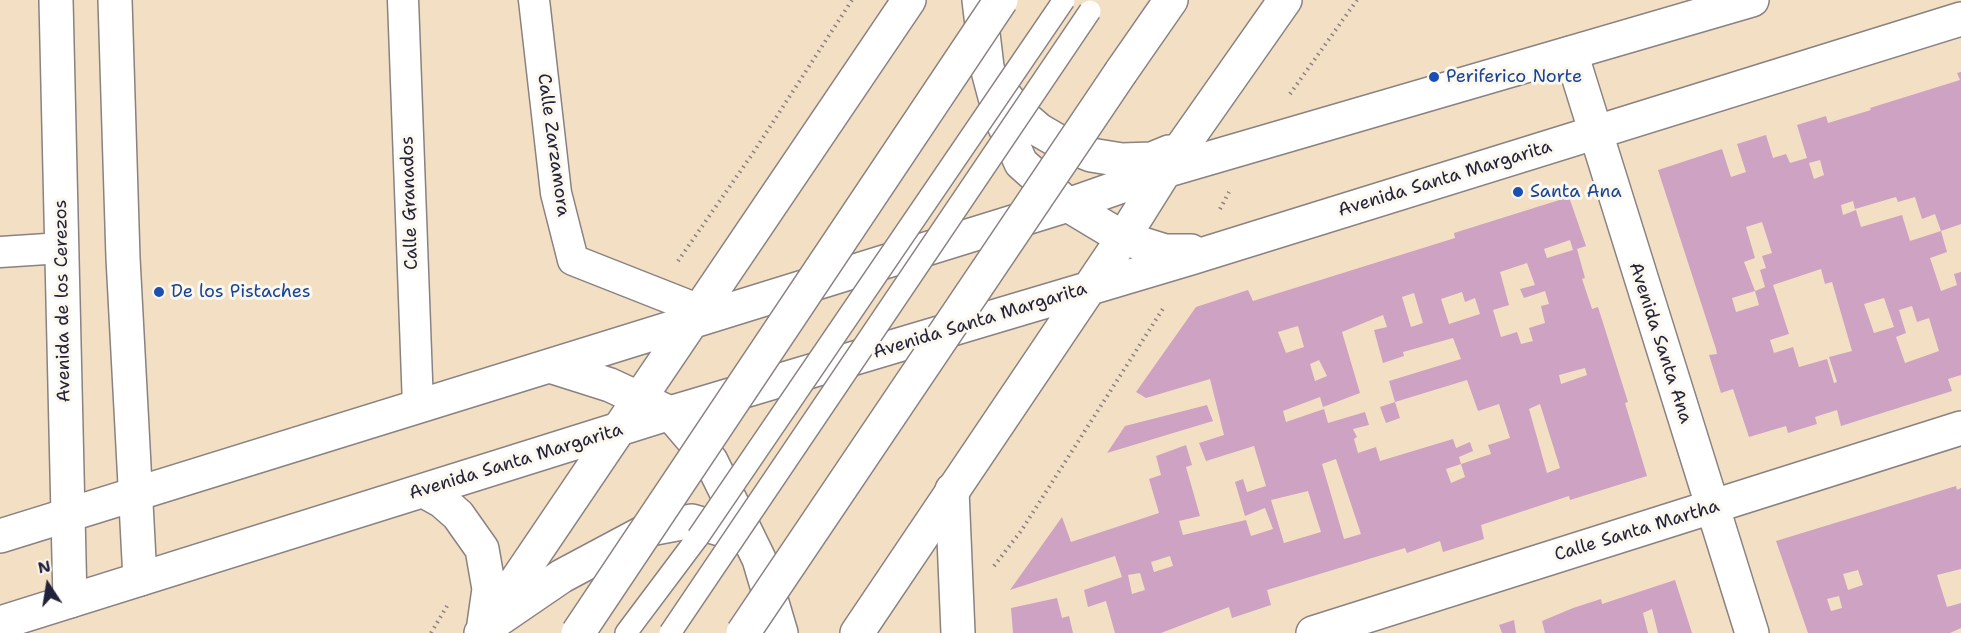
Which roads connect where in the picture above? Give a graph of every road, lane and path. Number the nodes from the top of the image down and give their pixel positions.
1 (56, 0) edge
2 (115, 0) edge
3 (403, 0) edge
4 (534, 0) edge
5 (909, 0) edge
6 (979, 0) edge
7 (1001, 0) edge
8 (1064, 0) edge
9 (1171, 0) edge
10 (1285, 0) edge
11 (1357, 0) edge
12 (1752, 0) edge
13 (1094, 5) edge
14 (1961, 19) edge
15 (1571, 53) junction
16 (987, 67) junction
17 (1286, 99) dead end
18 (1593, 133) junction
19 (1251, 147) junction
20 (1174, 158) junction
21 (1068, 205) junction
22 (1123, 238) junction
23 (62, 248) junction
24 (0, 252) edge
25 (1199, 253) junction
26 (1088, 289) junction
27 (696, 316) junction
28 (550, 366) junction
29 (640, 399) junction
30 (418, 406) junction
31 (670, 413) junction
32 (1961, 428) edge
33 (619, 430) junction
34 (952, 490) junction
35 (424, 491) junction
36 (136, 494) junction
37 (1712, 508) junction
38 (69, 515) junction
39 (0, 536) edge
40 (759, 560) junction
41 (993, 567) dead end
42 (140, 579) junction
43 (70, 601) junction
44 (0, 623) edge
45 (482, 632) edge
46 (578, 633) edge
47 (626, 633) edge
48 (670, 633) edge
49 (743, 633) edge
50 (781, 633) edge
51 (857, 633) edge
52 (958, 633) edge
53 (1313, 633) edge
54 (1752, 633) edge

1 - 23 main road, Avenida de los Cerezos
2 - 36 main road
3 - 30 street, Calle Granados
4 - 27 street, Calle Zarzamora
5 - 27 main road
6 - 16 main road
7 - 46 main road, bridge
8 - 47 lane, bridge
9 - 49 main road, bridge
10 - 20 main road
11 - 17 path
12 - 15 main road
13 - 48 lane, bridge
14 - 18 main road, Avenida Santa Margarita
15 - 18 main road, Avenida Santa Ana
15 - 19 main road
16 - 20 main road
16 - 21 main road
18 - 25 main road, Avenida Santa Margarita
18 - 37 main road, Avenida Santa Ana
19 - 20 main road
19 - 25 path
20 - 21 main road
20 - 22 main road
21 - 22 main road
21 - 27 main road
22 - 25 main road
22 - 26 main road
23 - 24 street
23 - 38 main road, Avenida de los Cerezos
25 - 26 main road, Avenida Santa Margarita
25 - 41 path
26 - 31 main road, Avenida Santa Margarita
26 - 34 main road
27 - 28 main road
27 - 29 main road
28 - 29 main road
28 - 30 main road
29 - 31 main road
29 - 33 main road
30 - 36 main road
31 - 33 main road, Avenida Santa Margarita
31 - 40 main road
32 - 37 main road, Calle Santa Martha
33 - 35 main road, Avenida Santa Margarita
33 - 45 main road
34 - 51 main road
34 - 52 main road
35 - 42 main road, Avenida Santa Margarita
35 - 45 main road
36 - 38 main road
36 - 42 main road
37 - 53 main road, Calle Santa Martha
37 - 54 main road, Avenida Santa Ana
38 - 39 main road
38 - 43 main road, Avenida de los Cerezos
40 - 45 main road
40 - 50 main road
42 - 43 main road, Avenida Santa Margarita
43 - 44 main road, Avenida Santa Margarita

